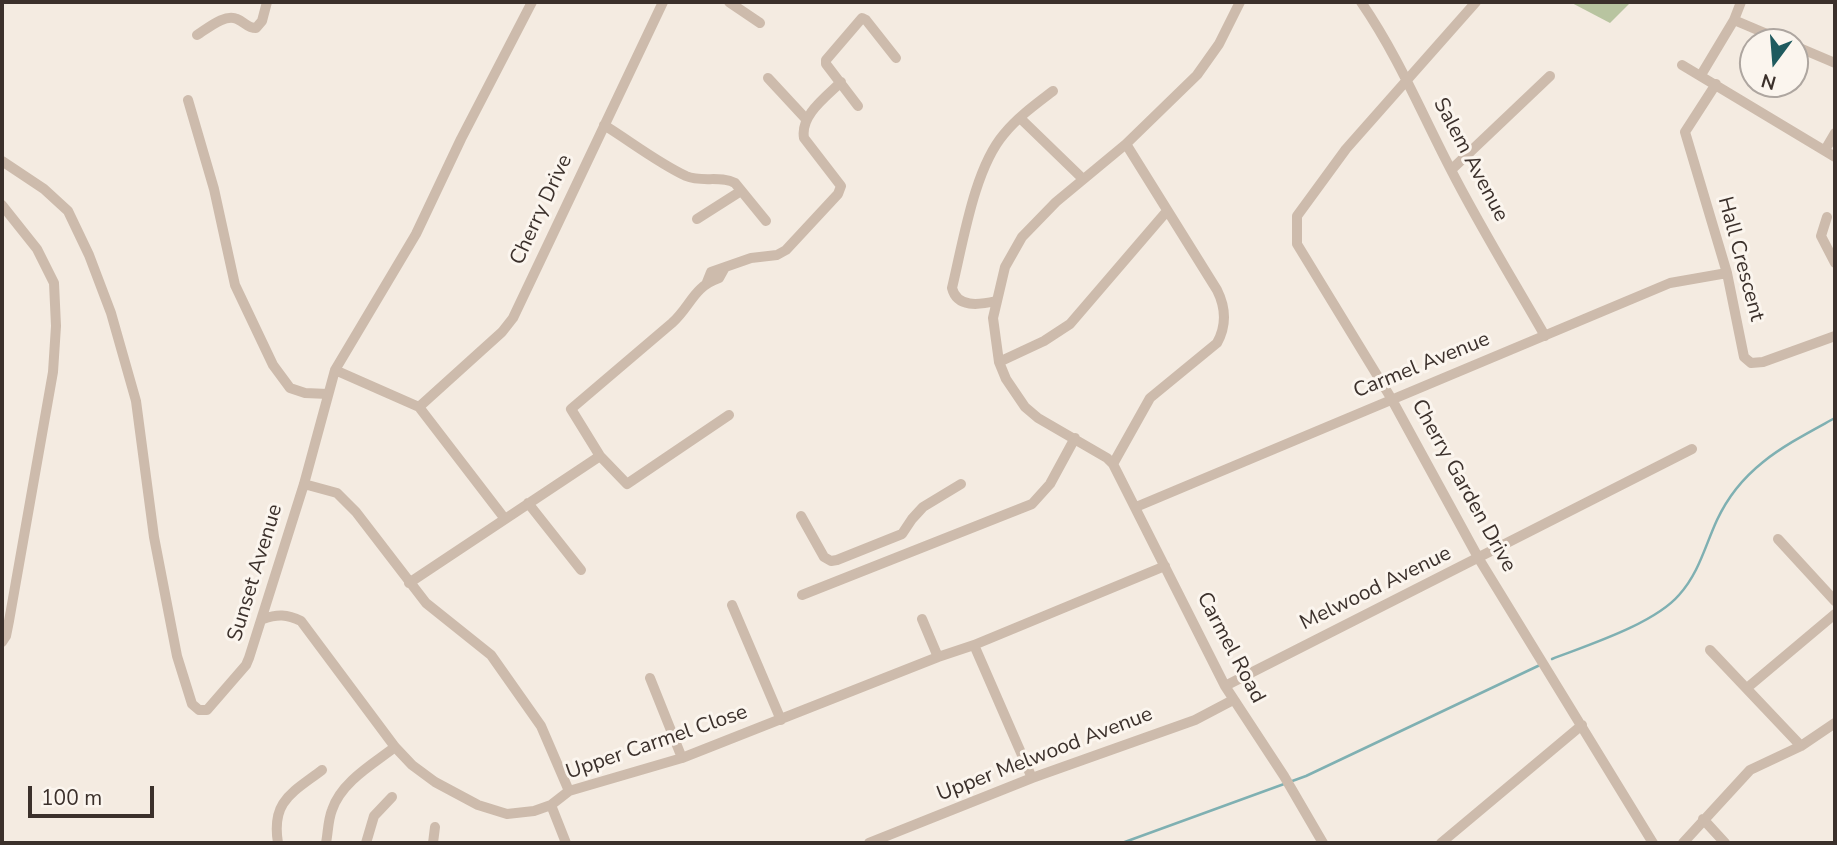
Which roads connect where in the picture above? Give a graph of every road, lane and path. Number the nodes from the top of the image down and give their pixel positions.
1 (267, 2) edge
2 (532, 2) edge
3 (663, 2) edge
4 (729, 2) edge
5 (1240, 2) edge
6 (1362, 2) edge
7 (1476, 2) edge
8 (1741, 2) edge
9 (1734, 20) junction
10 (760, 23) dead end
11 (1753, 28) edge
12 (197, 35) dead end
13 (1809, 52) edge
14 (896, 58) dead end
15 (1835, 63) edge
16 (1682, 65) dead end
17 (1701, 75) junction
18 (1550, 76) dead end
19 (768, 78) dead end
20 (1407, 78) junction
21 (841, 82) junction
22 (1716, 84) junction
23 (1053, 90) dead end
24 (188, 100) dead end
25 (858, 106) dead end
26 (1020, 118) junction
27 (806, 119) junction
28 (604, 125) junction
29 (1835, 133) edge
30 (1126, 144) junction
31 (1825, 150) junction
32 (1835, 156) edge
33 (2, 161) edge
34 (1451, 170) junction
35 (1083, 179) junction
36 (741, 191) junction
37 (2, 205) edge
38 (1167, 211) junction
39 (1827, 217) dead end
40 (697, 219) dead end
41 (766, 221) dead end
42 (1835, 263) edge
43 (1727, 273) junction
44 (996, 301) junction
45 (1545, 336) junction
46 (1835, 336) edge
47 (999, 362) junction
48 (335, 370) junction
49 (328, 394) junction
50 (1391, 398) junction
51 (419, 407) junction
52 (729, 415) dead end
53 (1075, 438) junction
54 (1692, 449) dead end
55 (600, 456) junction
56 (1113, 464) junction
57 (304, 484) junction
58 (961, 484) dead end
59 (528, 503) junction
60 (1136, 507) junction
61 (801, 516) dead end
62 (505, 519) junction
63 (1778, 539) dead end
64 (865, 550) junction
65 (1479, 559) junction
66 (1165, 566) junction
67 (872, 567) junction
68 (580, 570) dead end
69 (409, 583) junction
70 (802, 594) dead end
71 (1835, 601) edge
72 (732, 605) dead end
73 (1835, 614) edge
74 (263, 619) junction
75 (922, 619) dead end
76 (2, 642) edge
77 (974, 645) junction
78 (1710, 650) dead end
79 (938, 657) junction
80 (650, 678) dead end
81 (1225, 686) junction
82 (1747, 688) junction
83 (1233, 700) junction
84 (781, 720) junction
85 (1835, 723) edge
86 (1582, 725) junction
87 (1801, 746) junction
88 (395, 747) junction
89 (682, 758) junction
90 (321, 770) dead end
91 (1032, 779) junction
92 (569, 791) junction
93 (391, 797) dead end
94 (551, 805) junction
95 (1703, 819) junction
96 (435, 827) dead end
97 (278, 843) edge
98 (326, 843) edge
99 (366, 843) edge
100 (433, 843) edge
101 (566, 843) edge
102 (869, 843) edge
103 (1323, 843) edge
104 (1441, 843) edge
105 (1653, 843) edge
106 (1683, 843) edge
107 (1725, 843) edge

1 - 12 street
2 - 48 street, Sunset Avenue
3 - 28 street, Cherry Drive
4 - 10 street
5 - 30 street
6 - 20 street, Salem Avenue
7 - 20 street, Cherry Garden Drive
8 - 9 street
9 - 11 street
9 - 17 street
13 - 15 street
14 - 21 street
16 - 17 street
17 - 22 street
18 - 34 street
19 - 27 street
20 - 34 street, Salem Avenue
20 - 50 street, Cherry Garden Drive
21 - 25 street
21 - 27 street
22 - 31 street
22 - 43 street, Hall Crescent
23 - 26 street
24 - 49 street
26 - 35 street
26 - 44 street
27 - 55 street
28 - 36 street
28 - 51 street, Cherry Drive
29 - 31 street
30 - 35 street
30 - 38 street
31 - 32 street
33 - 74 street, Sunset Avenue
34 - 45 street, Salem Avenue
35 - 44 street
36 - 40 street
36 - 41 street
37 - 76 street
38 - 47 street
38 - 56 street
39 - 42 street
43 - 45 street, Carmel Avenue
43 - 46 street, Hall Crescent
44 - 47 street
45 - 50 street, Carmel Avenue
47 - 53 street
48 - 49 street, Sunset Avenue
48 - 51 street
49 - 57 street, Sunset Avenue
50 - 60 street, Carmel Avenue
50 - 65 street, Cherry Garden Drive
51 - 62 street
52 - 55 street
53 - 56 street
53 - 67 street
54 - 65 street, Melwood Avenue
55 - 59 street
56 - 60 street, Carmel Road
57 - 69 street
57 - 74 street, Sunset Avenue
58 - 64 street
59 - 62 street
59 - 68 street
60 - 66 street, Carmel Road
61 - 64 street
62 - 69 street
63 - 71 street
64 - 67 street
65 - 81 street, Melwood Avenue
65 - 86 street, Cherry Garden Drive
66 - 77 street, Upper Carmel Close
66 - 81 street, Carmel Road
67 - 70 street
69 - 92 street
72 - 84 street
73 - 82 street
74 - 88 street, Upper Carmel Close
75 - 79 street
77 - 79 street, Upper Carmel Close
77 - 91 street
78 - 82 street
79 - 84 street, Upper Carmel Close
80 - 89 street
81 - 83 street, Carmel Road
82 - 87 street
83 - 91 street, Upper Melwood Avenue
83 - 103 street, Carmel Road
84 - 89 street, Upper Carmel Close
85 - 87 street
86 - 104 street
86 - 105 street, Cherry Garden Drive
87 - 95 street
88 - 94 street, Upper Carmel Close
88 - 98 street
89 - 92 street, Upper Carmel Close
90 - 97 street
91 - 102 street, Upper Melwood Avenue
92 - 94 street, Upper Carmel Close
93 - 99 street
94 - 101 street
95 - 106 street
95 - 107 street
96 - 100 street

